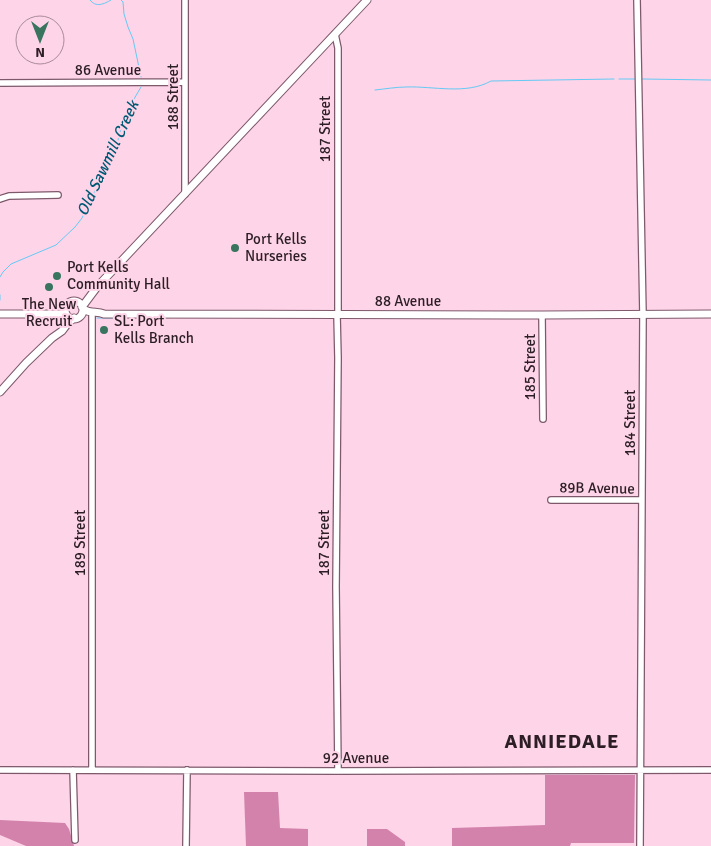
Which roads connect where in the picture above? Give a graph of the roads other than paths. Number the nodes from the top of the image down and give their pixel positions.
1 (185, 0) edge
2 (367, 0) edge
3 (637, 0) edge
4 (335, 34) junction
5 (185, 82) junction
6 (0, 83) edge
7 (185, 194) junction
8 (58, 195) dead end
9 (0, 199) edge
10 (97, 287) junction
11 (92, 295) junction
12 (75, 301) junction
13 (67, 305) junction
14 (82, 308) junction
15 (0, 314) edge
16 (49, 314) junction
17 (103, 314) junction
18 (711, 314) edge
19 (337, 315) junction
20 (542, 315) junction
21 (642, 315) junction
22 (72, 316) junction
23 (92, 316) junction
24 (60, 327) junction
25 (52, 338) junction
26 (0, 392) edge
27 (543, 419) dead end
28 (551, 500) dead end
29 (642, 500) junction
30 (0, 770) edge
31 (73, 770) junction
32 (92, 770) junction
33 (187, 770) junction
34 (711, 770) edge
35 (338, 771) junction
36 (641, 771) junction
37 (75, 840) dead end
38 (186, 846) edge
39 (640, 846) edge

1 - 5 street, 188 Street
2 - 4 main road
3 - 21 street, 184 Street
4 - 7 main road
4 - 19 street, 187 Street
5 - 6 street, 86 Avenue
5 - 7 street, 188 Street
7 - 10 main road
8 - 9 street
10 - 11 main road
10 - 12 main road
11 - 14 main road
11 - 17 main road
12 - 13 main road
12 - 14 main road
13 - 16 main road, 88 Avenue
13 - 22 main road
14 - 17 main road, 88 Avenue
14 - 22 main road
15 - 16 main road, 88 Avenue
16 - 22 main road, 88 Avenue
16 - 24 main road
17 - 19 main road, 88 Avenue
17 - 23 main road, 88 Avenue
18 - 21 main road, 88 Avenue
19 - 20 main road, 88 Avenue
19 - 35 street, 187 Street
20 - 21 main road, 88 Avenue
20 - 27 street, 185 Street
21 - 29 street, 184 Street
22 - 23 main road, 88 Avenue
22 - 24 main road
22 - 25 main road
23 - 32 street, 189 Street
24 - 25 main road
25 - 26 main road
28 - 29 street, 89B Avenue
29 - 36 street, 184 Street
30 - 31 street, 92 Avenue
31 - 32 street, 92 Avenue
31 - 37 street
32 - 33 street, 92 Avenue
33 - 35 street, 92 Avenue
33 - 38 street
34 - 36 street, 92 Avenue
35 - 36 street, 92 Avenue
36 - 39 street, 184 Street

